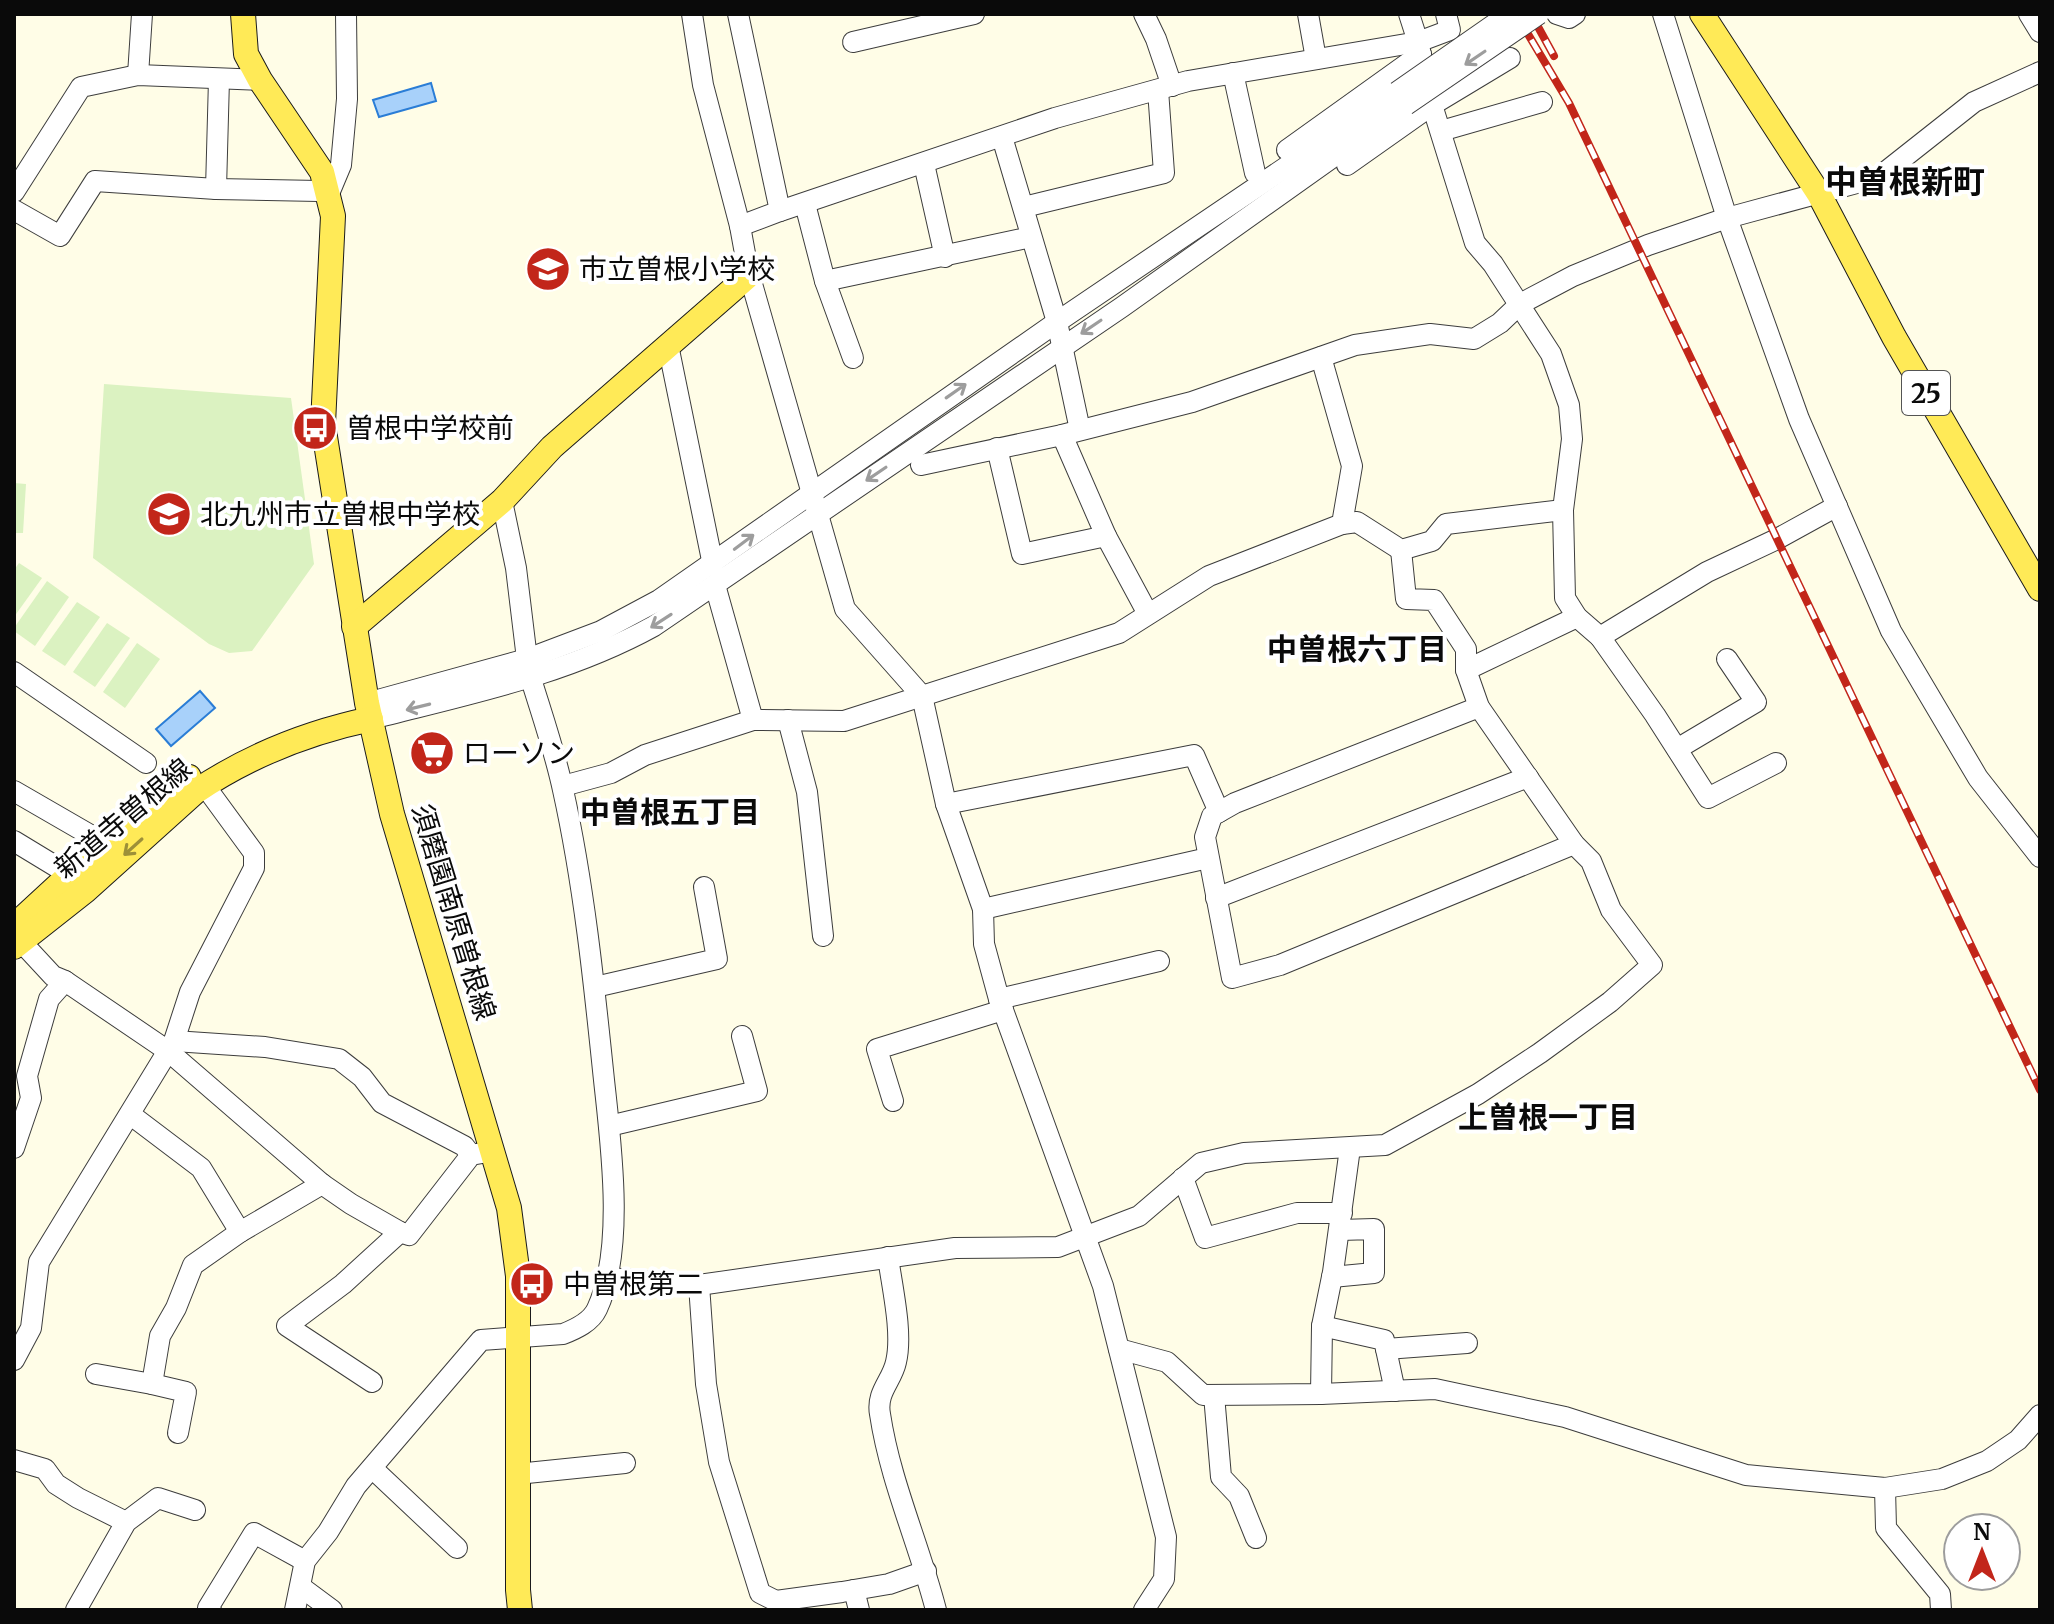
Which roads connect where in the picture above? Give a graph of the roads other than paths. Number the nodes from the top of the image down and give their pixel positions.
1 (142, 14) edge
2 (243, 14) edge
3 (346, 14) edge
4 (692, 14) edge
5 (738, 14) edge
6 (974, 14) edge
7 (1144, 14) edge
8 (1308, 14) edge
9 (1409, 14) edge
10 (1446, 14) edge
11 (1509, 14) edge
12 (1539, 14) edge
13 (1557, 14) edge
14 (1575, 14) edge
15 (1663, 14) edge
16 (1702, 14) edge
17 (2029, 14) edge
18 (2040, 32) edge
19 (853, 42) dead end
20 (1420, 48) junction
21 (1510, 58) dead end
22 (1316, 59) junction
23 (2040, 72) edge
24 (1233, 73) junction
25 (138, 75) junction
26 (219, 79) junction
27 (260, 80) junction
28 (1165, 88) junction
29 (1402, 99) junction
30 (1542, 102) dead end
31 (1432, 105) junction
32 (1441, 131) junction
33 (1002, 137) junction
34 (924, 164) junction
35 (1255, 173) junction
36 (216, 189) junction
37 (14, 192) edge
38 (1819, 194) junction
39 (328, 196) junction
40 (805, 204) junction
41 (1024, 207) junction
42 (14, 210) edge
43 (780, 211) junction
44 (1727, 218) junction
45 (740, 226) junction
46 (1031, 237) junction
47 (945, 257) junction
48 (748, 270) junction
49 (825, 281) junction
50 (1117, 282) junction
51 (1520, 304) junction
52 (1122, 307) junction
53 (1057, 322) junction
54 (668, 345) junction
55 (1061, 347) junction
56 (1321, 357) junction
57 (853, 358) dead end
58 (1071, 432) junction
59 (997, 448) junction
60 (921, 465) dead end
61 (811, 492) junction
62 (502, 501) junction
63 (1837, 506) junction
64 (1563, 510) junction
65 (818, 512) junction
66 (1342, 524) junction
67 (1106, 536) junction
68 (1401, 550) junction
69 (714, 575) junction
70 (2040, 589) edge
71 (1148, 614) junction
72 (1577, 617) junction
73 (354, 627) junction
74 (1600, 637) junction
75 (1727, 659) dead end
76 (529, 669) junction
77 (1466, 670) junction
78 (14, 672) edge
79 (922, 696) junction
80 (1479, 707) junction
81 (369, 711) junction
82 (753, 720) junction
83 (788, 720) junction
84 (1677, 749) junction
85 (146, 763) dead end
86 (1776, 763) dead end
87 (1528, 777) junction
88 (205, 786) junction
89 (563, 786) junction
90 (14, 791) edge
91 (946, 804) junction
92 (1219, 812) junction
93 (14, 841) edge
94 (104, 843) junction
95 (1574, 844) junction
96 (2040, 857) edge
97 (1208, 858) junction
98 (78, 883) junction
99 (704, 887) dead end
100 (1216, 898) junction
101 (983, 909) junction
102 (823, 936) dead end
103 (16, 937) edge
104 (1159, 961) dead end
105 (65, 981) junction
106 (595, 987) junction
107 (1001, 1004) junction
108 (742, 1036) dead end
109 (171, 1046) junction
110 (893, 1101) dead end
111 (131, 1115) junction
112 (609, 1126) junction
113 (14, 1148) edge
114 (1350, 1148) junction
115 (482, 1153) junction
116 (1183, 1178) junction
117 (322, 1184) junction
118 (1341, 1222) junction
119 (240, 1232) junction
120 (400, 1232) junction
121 (1084, 1238) junction
122 (888, 1257) junction
123 (1332, 1277) junction
124 (608, 1278) junction
125 (699, 1285) junction
126 (1322, 1326) junction
127 (517, 1339) junction
128 (1467, 1343) dead end
129 (1119, 1349) junction
130 (1386, 1349) junction
131 (14, 1360) edge
132 (96, 1374) dead end
133 (372, 1382) dead end
134 (152, 1384) junction
135 (1395, 1391) junction
136 (1321, 1394) junction
137 (1214, 1395) junction
138 (2040, 1415) edge
139 (178, 1433) dead end
140 (14, 1460) edge
141 (625, 1463) dead end
142 (372, 1468) junction
143 (517, 1474) junction
144 (1885, 1488) junction
145 (195, 1510) dead end
146 (126, 1522) junction
147 (1256, 1538) dead end
148 (457, 1548) dead end
149 (305, 1561) junction
150 (926, 1571) junction
151 (301, 1587) junction
152 (857, 1600) edge
153 (76, 1610) edge
154 (211, 1610) edge
155 (295, 1610) edge
156 (332, 1610) edge
157 (520, 1610) edge
158 (936, 1610) edge
159 (1144, 1610) edge
160 (1941, 1610) edge

1 - 25 street
2 - 27 main road, 須磨園南原曽根線
3 - 39 street
4 - 45 street
5 - 43 street
6 - 19 street
7 - 28 street
8 - 22 street
9 - 20 street
10 - 20 street
11 - 29 street, bridge
12 -> 29 street, bridge
13 - 14 street
15 - 44 street
16 - 38 main road, 25
17 - 18 street
20 - 22 street
20 - 31 street
20 - 35 street
21 - 31 street
22 - 24 street
23 - 38 street
24 - 28 street
24 - 35 street
25 - 26 street
25 - 37 street
26 - 27 street
26 - 36 street
27 - 39 main road, 須磨園南原曽根線
28 - 33 street
28 - 41 street
29 - 50 street
29 - 52 street
30 - 32 street
31 - 32 street
31 - 52 street
32 - 51 street
33 - 34 street
33 - 41 street
34 - 40 street
34 - 47 street
35 - 50 street
36 - 39 street
36 - 42 street
38 - 44 street
38 - 70 main road, 25
39 - 73 main road, 須磨園南原曽根線
40 - 43 street
40 - 49 street
41 - 46 street
43 - 45 street
44 - 51 street
44 - 63 street
45 - 48 street
46 - 47 street
46 - 53 street
47 - 49 street
48 - 54 main road
48 - 61 street
49 - 57 street
50 - 53 street
51 - 56 street
51 - 64 street
52 -> 55 street
53 - 55 street
61 -> 53 street
54 - 62 main road
54 - 69 street
55 - 58 street
55 -> 65 street
56 - 58 street
56 - 66 street
58 - 59 street
58 - 67 street
59 - 60 street
59 - 67 street
61 - 65 street
69 -> 61 street
62 - 73 main road
62 - 76 street
63 - 74 street
63 - 96 street
64 - 68 street
64 - 72 street
65 - 69 street
65 - 79 street
66 - 68 street
66 - 71 street
67 - 71 street
68 - 77 street
69 - 76 street
69 - 82 street
71 - 79 street
72 - 74 street
72 - 77 street
73 - 81 main road, 須磨園南原曽根線
74 - 84 street
75 - 84 street
76 - 81 street
76 - 89 street
77 - 80 street
78 - 85 street
79 - 83 street
79 - 91 street
80 - 87 street
80 - 92 street
81 - 88 main road, 新道寺曽根線
81 - 94 main road, 新道寺曽根線
81 - 115 main road, 須磨園南原曽根線
82 - 83 street
82 - 89 street
83 - 102 street
84 - 86 street
87 - 95 street
87 - 100 street
88 -> 98 main road, 新道寺曽根線
88 - 109 street
89 - 106 street
90 - 94 street
91 - 92 street
91 - 101 street
92 - 97 street
93 - 98 street
94 - 98 main road, 新道寺曽根線
95 - 100 street
95 - 114 street
97 - 100 street
97 - 101 street
98 - 103 main road, 新道寺曽根線
99 - 106 street
101 - 107 street
103 - 105 street
104 - 107 street
105 - 109 street
105 - 113 street
106 - 112 street
107 - 110 street
107 - 121 street
108 - 112 street
109 - 111 street
109 - 115 street
109 - 117 street
111 - 119 street
111 - 131 street
112 - 124 street
114 - 116 street
114 - 118 street
115 - 120 street
115 - 127 main road, 須磨園南原曽根線
116 - 118 street
116 - 121 street
117 - 119 street
117 - 120 street
118 - 123 street
118 - 123 street
119 - 134 street
120 - 133 street
121 - 122 street
121 - 129 street
122 - 125 street
122 - 150 street
123 - 126 street
124 - 125 street
124 - 127 street
125 - 152 street
126 - 130 street
126 - 136 street
127 - 142 street
127 - 143 main road, 須磨園南原曽根線
128 - 130 street
129 - 137 street
129 - 159 street
130 - 135 street
132 - 134 street
134 - 139 street
135 - 136 street
135 - 144 street
136 - 137 street
137 - 147 street
138 - 144 street
140 - 146 street
141 - 143 street
142 - 148 street
142 - 149 street
143 - 157 main road, 須磨園南原曽根線
144 - 160 street
145 - 146 street
146 - 153 street
149 - 151 street
149 - 154 street
150 - 152 street
150 - 158 street
151 - 155 street
151 - 156 street

